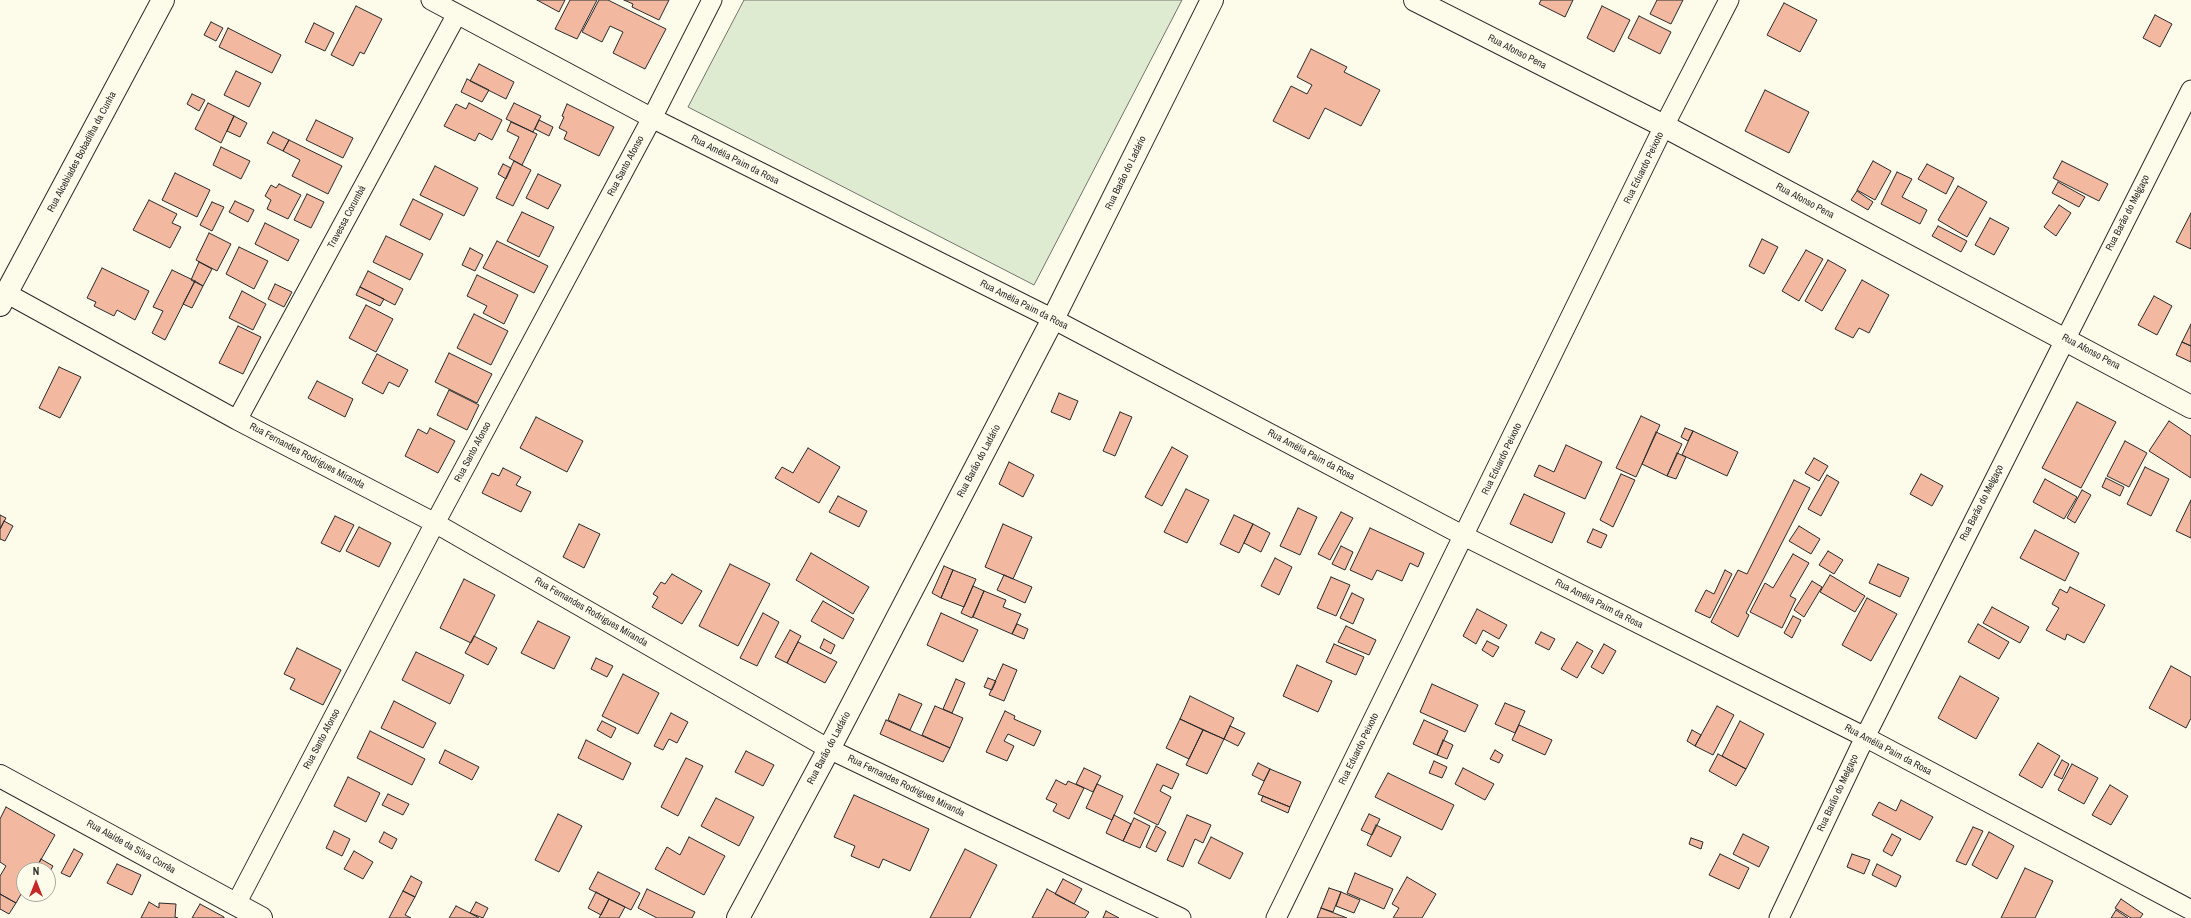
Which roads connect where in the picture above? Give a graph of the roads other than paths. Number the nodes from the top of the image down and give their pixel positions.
1 (163, 0) edge
2 (431, 0) edge
3 (712, 0) edge
4 (1212, 0) edge
5 (1416, 0) edge
6 (1729, 0) edge
7 (457, 14) junction
8 (2191, 90) edge
9 (652, 118) junction
10 (1664, 126) junction
11 (3, 299) edge
12 (1053, 319) junction
13 (2064, 338) junction
14 (2191, 406) edge
15 (237, 420) junction
16 (435, 523) junction
17 (1464, 536) junction
18 (1865, 737) junction
19 (829, 749) junction
20 (0, 776) edge
21 (236, 904) junction
22 (2191, 910) edge
23 (261, 918) edge
24 (738, 918) edge
25 (1181, 918) edge
26 (1276, 918) edge
27 (1779, 918) edge

1 - 11 main road, Rua Alcebiades Bobadilha da Cunha
2 - 7 street, Rua Amélia Paim da Rosa
3 - 9 street, Rua Santo Afonso
4 - 12 main road, Rua Barão do Ladário
5 - 10 main road, Rua Afonso Pena
6 - 10 street, Rua Eduardo Peixoto
7 - 9 street, Rua Amélia Paim da Rosa
7 - 15 street, Travessa Corumbá
8 - 13 street, Rua Barão do Melgaço
9 - 12 street, Rua Amélia Paim da Rosa
9 - 16 street, Rua Santo Afonso
10 - 13 main road, Rua Afonso Pena
10 - 17 street, Rua Eduardo Peixoto
11 - 15 street, Rua Fernandes Rodrigues Miranda
12 - 17 street, Rua Amélia Paim da Rosa
12 - 19 main road, Rua Barão do Ladário
13 - 14 main road, Rua Afonso Pena
13 - 18 street, Rua Barão do Melgaço
15 - 16 street, Rua Fernandes Rodrigues Miranda
16 - 19 street, Rua Fernandes Rodrigues Miranda
16 - 21 street, Rua Santo Afonso
17 - 18 street, Rua Amélia Paim da Rosa
17 - 26 street, Rua Eduardo Peixoto
18 - 22 street, Rua Amélia Paim da Rosa
18 - 27 street, Rua Barão do Melgaço
19 - 24 main road, Rua Barão do Ladário
19 - 25 street, Rua Fernandes Rodrigues Miranda
20 - 21 main road, Rua Alaíde da Silva Corrêa
21 - 23 main road, Rua Alaíde da Silva Corrêa

